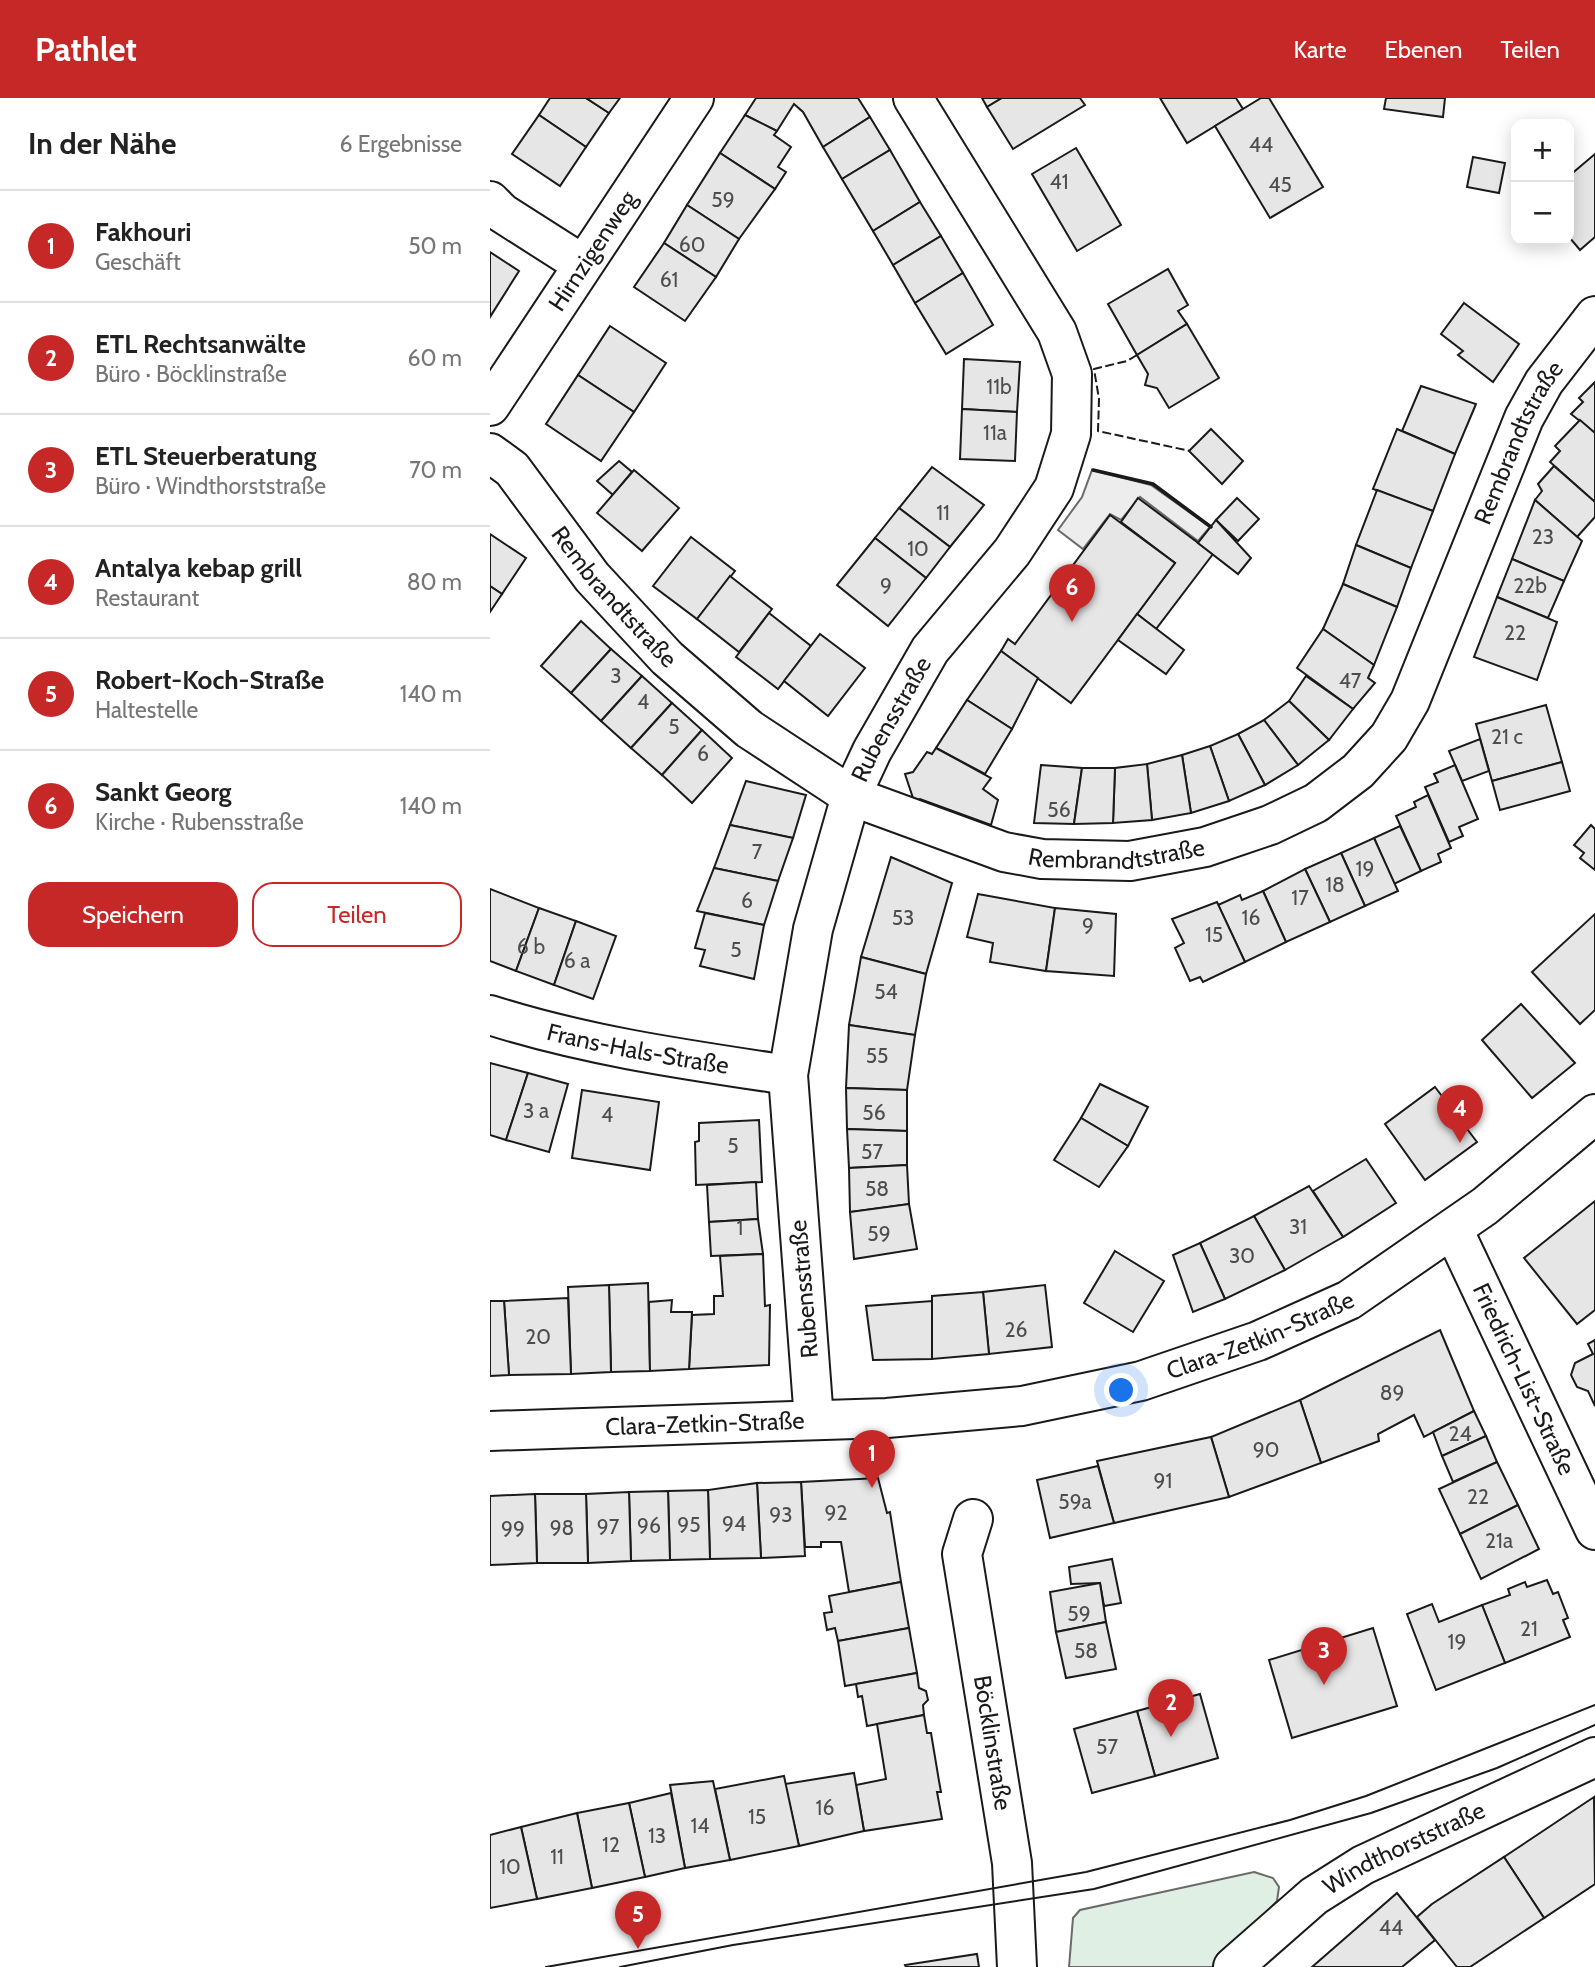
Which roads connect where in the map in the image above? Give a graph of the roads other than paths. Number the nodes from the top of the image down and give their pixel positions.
1 (694, 98) edge
2 (913, 98) edge
3 (490, 201) edge
4 (582, 264) junction
5 (1595, 316) edge
6 (490, 406) edge
7 (490, 453) edge
8 (851, 796) junction
9 (490, 1015) edge
10 (789, 1075) junction
11 (1595, 1114) edge
12 (1453, 1230) junction
13 (814, 1420) junction
14 (490, 1431) edge
15 (973, 1519) dead end
16 (1595, 1530) edge
17 (1595, 1757) edge
18 (1017, 1967) edge
19 (1233, 1967) edge

1 - 4 street, Hirnzigenweg
2 - 8 street, Rubensstraße
3 - 4 street
4 - 6 street, Hirnzigenweg
5 - 8 street, Rembrandtstraße
7 - 8 street, Rembrandtstraße
8 - 10 street, Rubensstraße
9 - 10 street, Frans-Hals-Straße
10 - 13 street, Rubensstraße
11 - 12 street, Clara-Zetkin-Straße
12 - 13 street, Clara-Zetkin-Straße
12 - 16 street, Friedrich-List-Straße
13 - 14 street, Clara-Zetkin-Straße
15 - 18 street, Böcklinstraße
17 - 19 street, Windthorststraße

